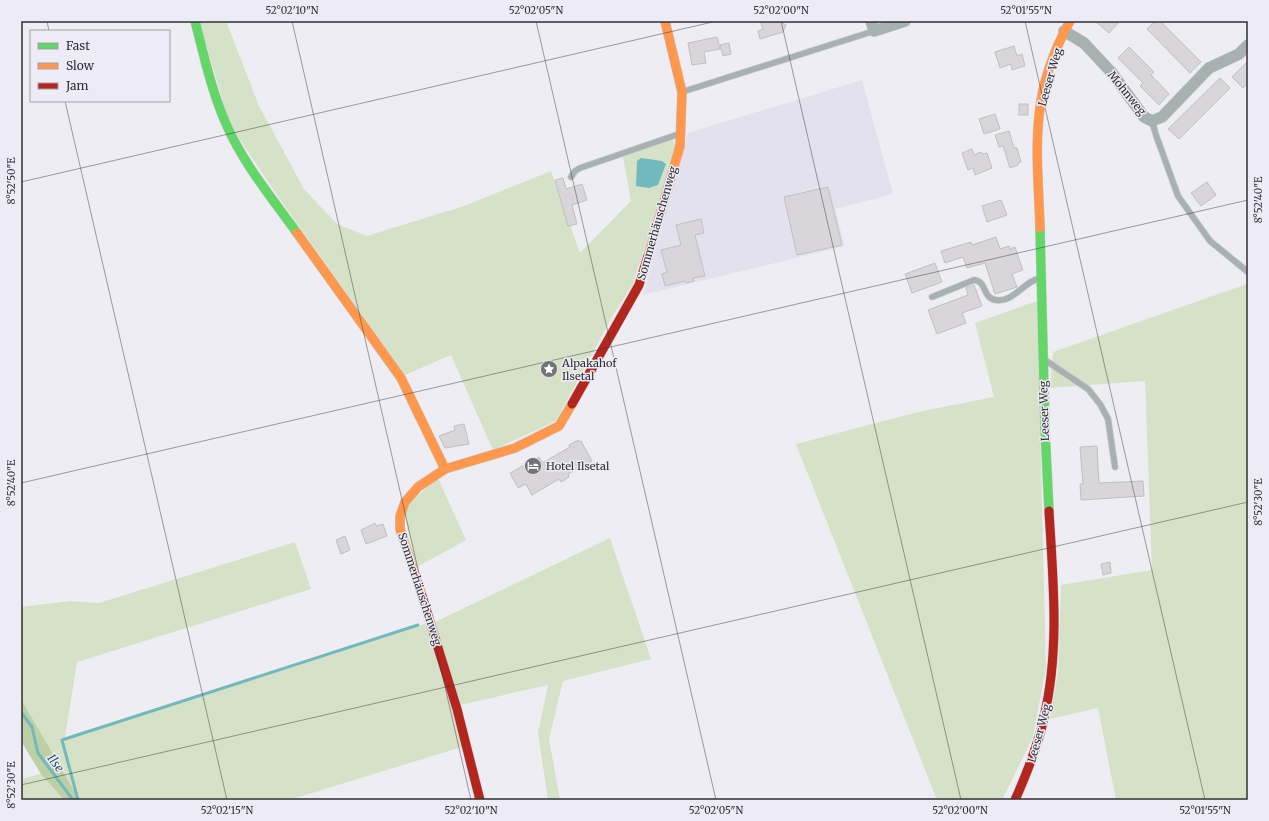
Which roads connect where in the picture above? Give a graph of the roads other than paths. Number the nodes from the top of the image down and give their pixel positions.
1 (195, 21) edge
2 (665, 21) edge
3 (905, 21) edge
4 (1070, 21) edge
5 (873, 26) edge
6 (1064, 31) junction
7 (1248, 45) edge
8 (682, 92) junction
9 (1152, 121) junction
10 (680, 134) junction
11 (571, 177) dead end
12 (1248, 272) edge
13 (1041, 278) junction
14 (932, 297) dead end
15 (1042, 358) junction
16 (1115, 467) dead end
17 (445, 469) junction
18 (480, 800) edge
19 (1015, 800) edge

1 - 17 street
2 - 8 street, Sommerhäuschenweg
3 - 5 street
4 - 6 street, Leeser Weg
5 - 8 lane
6 - 9 street, Mohnweg
6 - 13 street, Leeser Weg
7 - 9 street, Mohnweg
8 - 10 street, Sommerhäuschenweg
9 - 12 lane
10 - 11 lane
10 - 17 street, Sommerhäuschenweg
13 - 14 lane
13 - 15 street, Leeser Weg
15 - 16 lane
15 - 19 street, Leeser Weg
17 - 18 street, Sommerhäuschenweg

